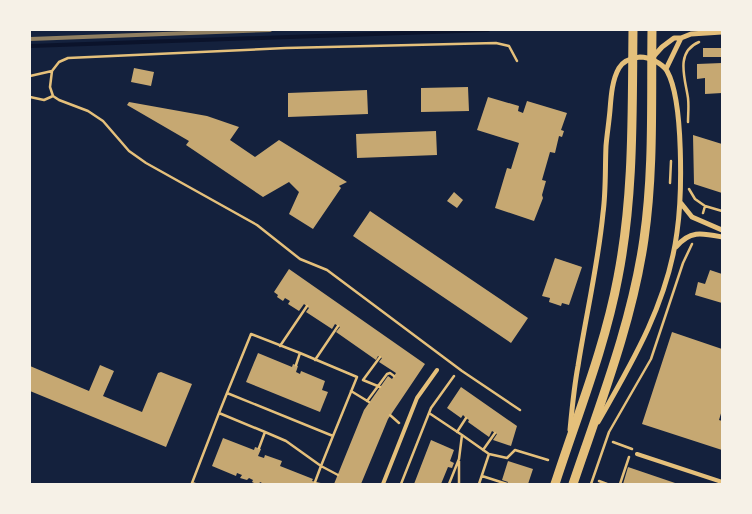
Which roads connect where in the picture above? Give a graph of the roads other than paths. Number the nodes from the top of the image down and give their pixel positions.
1 (633, 30) edge
2 (652, 30) edge
3 (722, 32) edge
4 (681, 38) junction
5 (652, 60) junction
6 (666, 69) junction
7 (679, 202) junction
8 (722, 230) edge
9 (722, 237) edge
10 (674, 249) junction
11 (437, 370) dead end
12 (589, 436) junction
13 (568, 442) junction
14 (638, 454) dead end
15 (722, 482) edge
16 (383, 484) edge
17 (555, 484) edge
18 (573, 484) edge

1 - 13 street
2 - 12 street
3 - 4 street
4 - 5 street
4 - 6 street
5 - 6 street
5 - 13 street
6 - 7 street
7 - 8 street
7 - 10 street
9 - 10 street
10 - 12 street
11 - 16 lane
12 - 18 street
13 - 17 street
14 - 15 lane

